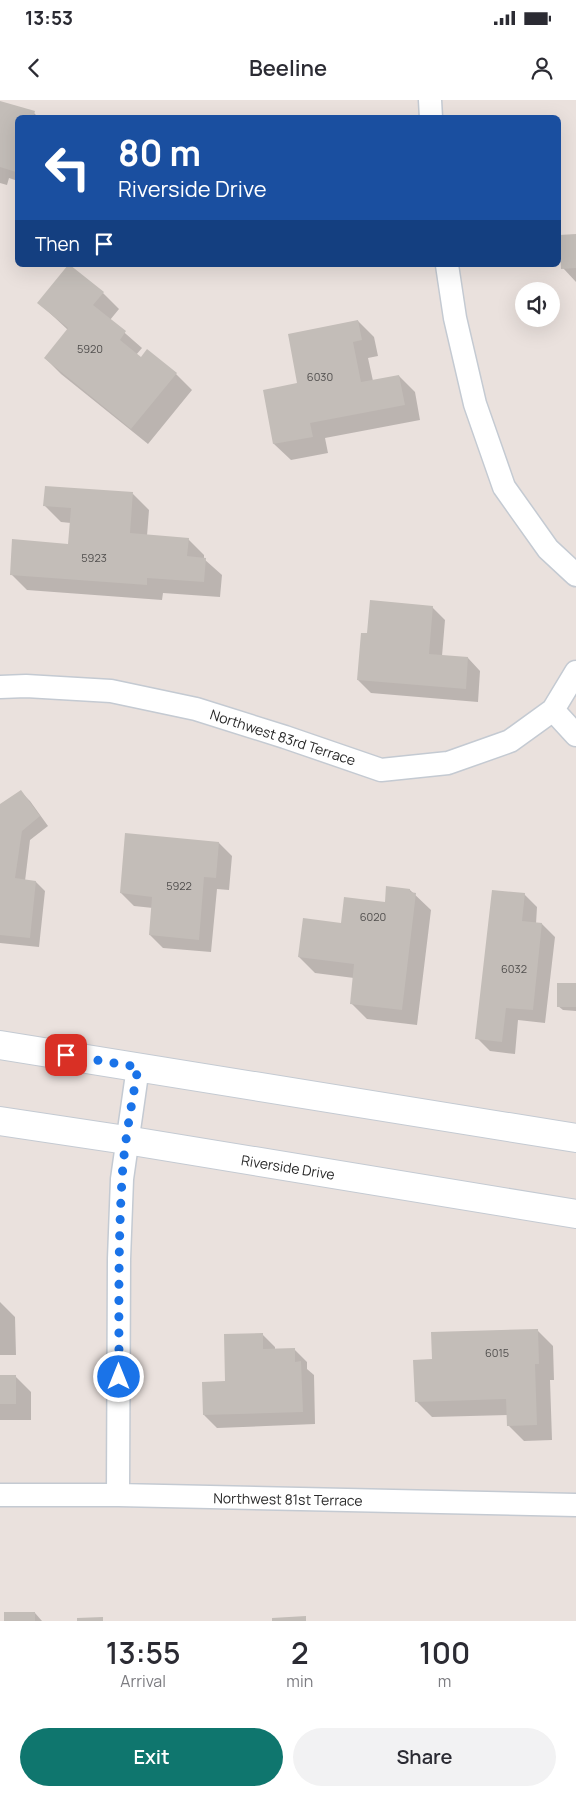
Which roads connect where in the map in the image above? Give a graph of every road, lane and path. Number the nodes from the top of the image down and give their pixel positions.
1 (430, 100) edge
2 (431, 115) edge
3 (447, 267) edge
4 (576, 574) edge
5 (576, 672) edge
6 (0, 687) edge
7 (553, 710) junction
8 (576, 735) edge
9 (0, 1045) edge
10 (138, 1067) junction
11 (0, 1121) edge
12 (576, 1138) edge
13 (126, 1140) junction
14 (576, 1214) edge
15 (0, 1495) edge
16 (118, 1496) junction
17 (576, 1505) edge

1 - 2 street
3 - 4 street
5 - 7 street, Northwest 83rd Terrace
6 - 7 street, Northwest 83rd Terrace
7 - 8 street
9 - 10 street
10 - 12 street
10 - 13 street
11 - 13 street, Riverside Drive
13 - 14 street, Riverside Drive
13 - 16 street
15 - 16 street, Northwest 81st Terrace
16 - 17 street, Northwest 81st Terrace

